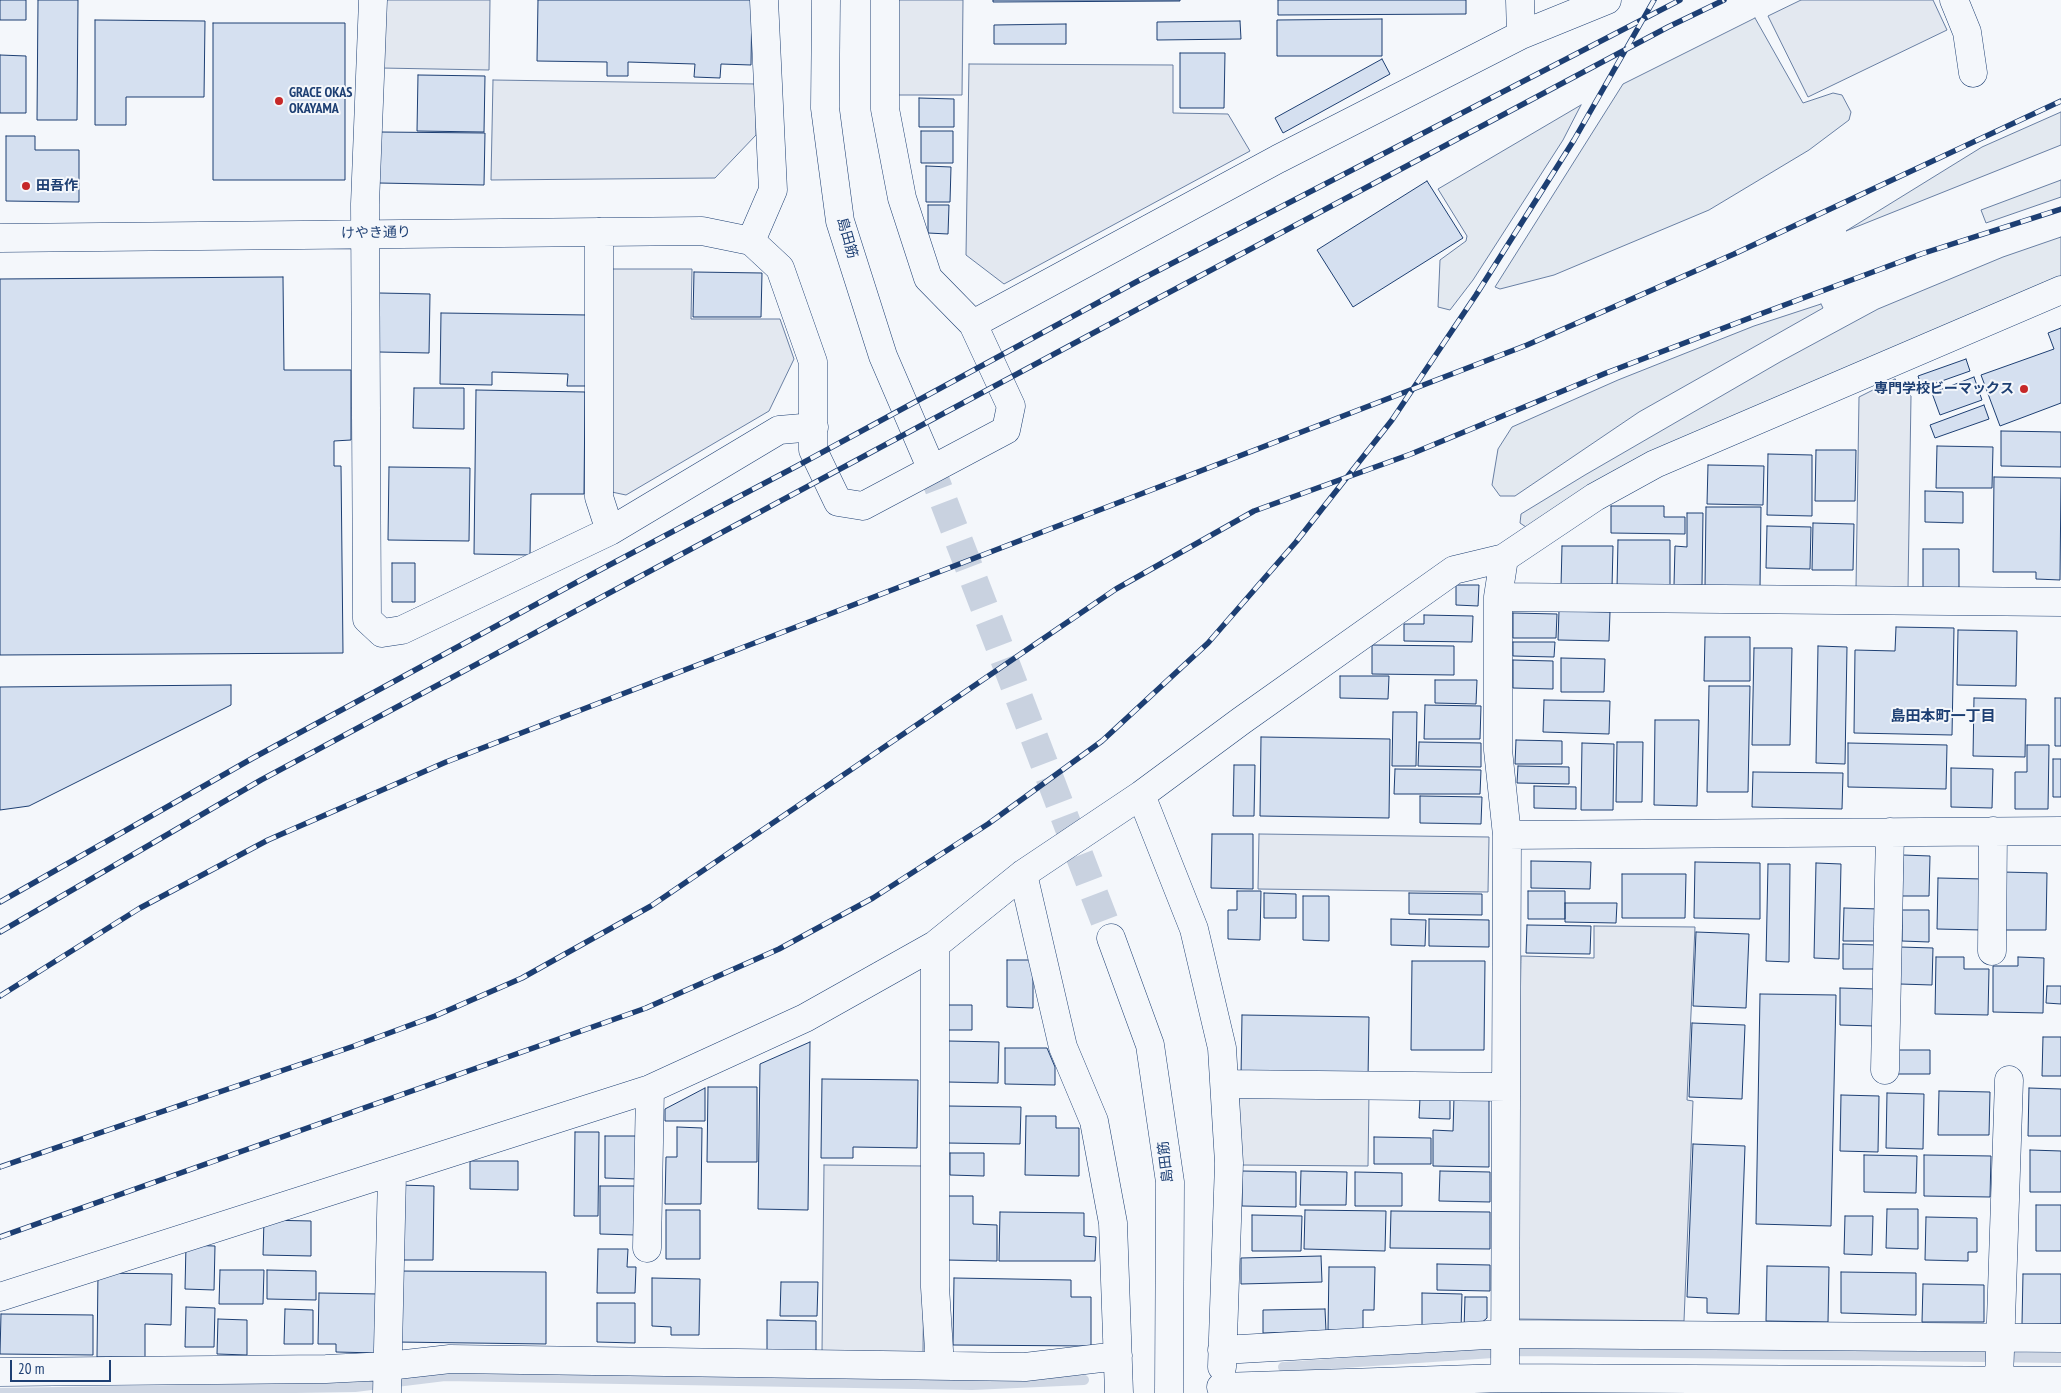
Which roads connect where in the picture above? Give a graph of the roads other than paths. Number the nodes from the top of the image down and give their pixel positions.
1 (373, 0) edge
2 (764, 0) edge
3 (826, 0) edge
4 (885, 0) edge
5 (1520, 0) edge
6 (1607, 0) edge
7 (1954, 0) edge
8 (1521, 35) junction
9 (1973, 73) dead end
10 (598, 232) junction
11 (365, 233) junction
12 (0, 238) edge
13 (751, 241) junction
14 (2061, 290) edge
15 (973, 324) junction
16 (814, 427) junction
17 (929, 464) tunnel mouth
18 (610, 531) junction
19 (1504, 558) junction
20 (1498, 598) junction
21 (2061, 602) edge
22 (1141, 795) junction
23 (1994, 831) junction
24 (2061, 831) edge
25 (1890, 832) junction
26 (1507, 835) junction
27 (1023, 874) junction
28 (1111, 938) tunnel mouth
29 (935, 945) junction
30 (1992, 950) dead end
31 (1885, 1070) dead end
32 (2009, 1080) dead end
33 (1225, 1084) junction
34 (1506, 1087) junction
35 (650, 1090) junction
36 (392, 1174) junction
37 (647, 1248) dead end
38 (0, 1297) edge
39 (2061, 1338) edge
40 (1222, 1350) junction
41 (1118, 1356) junction
42 (2000, 1358) junction
43 (1508, 1365) edge
44 (940, 1366) junction
45 (0, 1372) edge
46 (388, 1377) edge
47 (2061, 1381) edge
48 (1886, 1386) edge
49 (1221, 1390) edge
50 (1119, 1393) edge
51 (1169, 1393) edge

1 - 11 street
2 - 13 street
3 - 17 street, 島田筋
4 - 15 street
5 - 8 street
6 - 8 street
7 - 9 street
8 - 15 street
10 - 11 street, けやき通り
10 - 13 street, けやき通り
10 - 18 street
11 - 12 street, けやき通り
11 - 18 street
13 - 16 street
14 - 19 street
15 - 16 street
16 - 18 street
19 - 20 street
19 - 22 street
20 - 21 street
20 - 26 street
22 - 27 street
22 - 33 street
23 - 24 street
23 - 25 street
23 - 30 street
25 - 26 street
25 - 31 street
26 - 34 street
27 - 29 street
27 - 41 street
28 - 51 street, 島田筋
29 - 35 street
29 - 44 street
32 - 42 street
33 - 34 street
33 - 40 street
34 - 43 street
35 - 36 street
35 - 37 street
36 - 38 street
36 - 46 street
39 - 42 street
40 - 43 street
40 - 49 street
41 - 44 street
41 - 50 street
42 - 43 street
42 - 47 street
42 - 48 street
43 - 48 street
43 - 49 street
44 - 46 street
45 - 46 street

